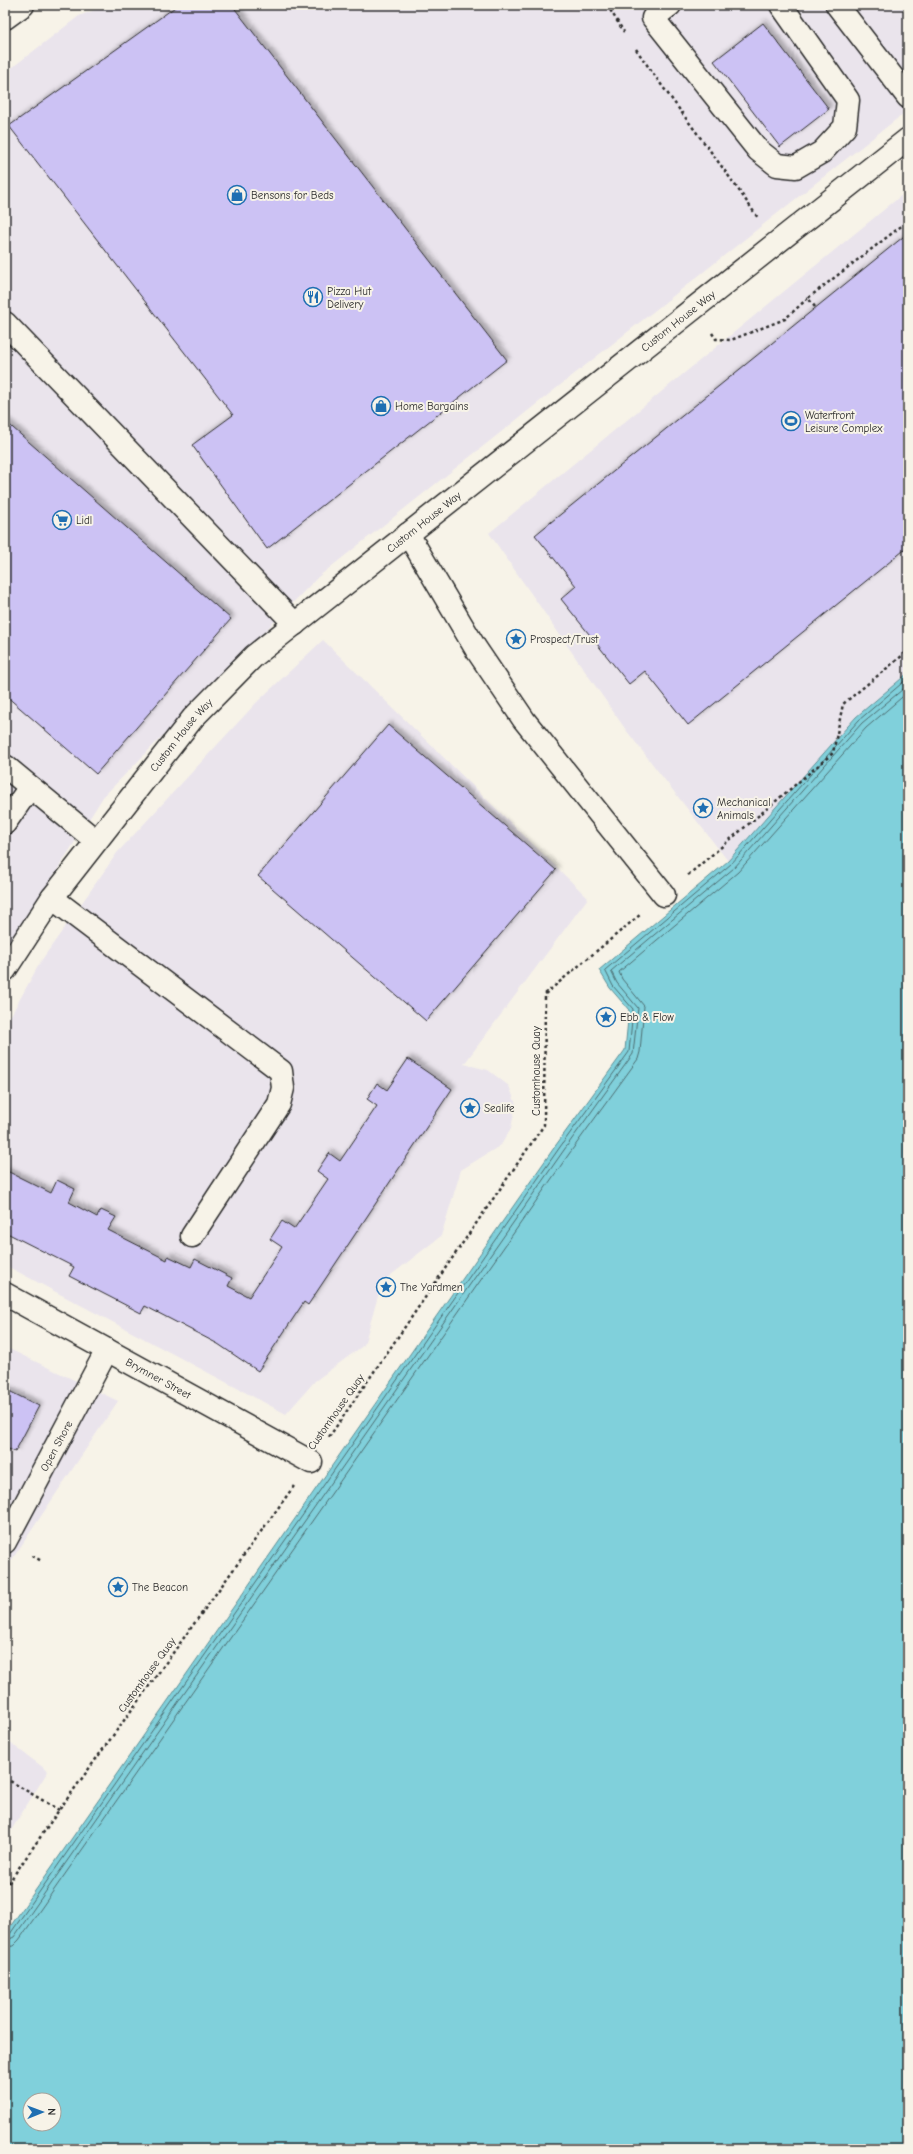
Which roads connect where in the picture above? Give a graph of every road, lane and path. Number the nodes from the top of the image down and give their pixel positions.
1 (23, 5) edge
2 (607, 5) edge
3 (670, 5) edge
4 (781, 5) edge
5 (837, 5) edge
6 (5, 18) edge
7 (626, 36) dead end
8 (635, 48) dead end
9 (908, 98) edge
10 (908, 139) edge
11 (908, 221) edge
12 (775, 244) junction
13 (808, 298) junction
14 (815, 307) dead end
15 (5, 323) edge
16 (716, 339) dead end
17 (408, 534) junction
18 (295, 624) junction
19 (908, 651) edge
20 (5, 766) edge
21 (30, 786) junction
22 (5, 823) edge
23 (96, 842) junction
24 (664, 895) junction
25 (52, 898) junction
26 (5, 970) edge
27 (192, 1236) dead end
28 (5, 1294) edge
29 (107, 1350) junction
30 (311, 1462) junction
31 (5, 1542) edge
32 (5, 1778) edge
33 (59, 1810) junction
34 (5, 1888) edge

1 - 6 main road
2 - 7 path
3 - 4 main road
5 - 9 main road
8 - 12 path
10 - 12 main road, Custom House Way
11 - 13 path
12 - 17 main road, Custom House Way
13 - 14 path
13 - 16 path
15 - 18 main road
17 - 18 main road, Custom House Way
17 - 24 main road
18 - 23 main road, Custom House Way
19 - 24 path
20 - 21 main road
21 - 22 main road
21 - 23 main road
23 - 25 main road, Custom House Way
24 - 30 path, Customhouse Quay
25 - 26 main road, Custom House Way
25 - 27 main road
28 - 29 main road, Brymner Street
29 - 30 main road, Brymner Street
29 - 31 main road, Open Shore
30 - 33 path, Customhouse Quay
32 - 33 path
33 - 34 path, Customhouse Quay

